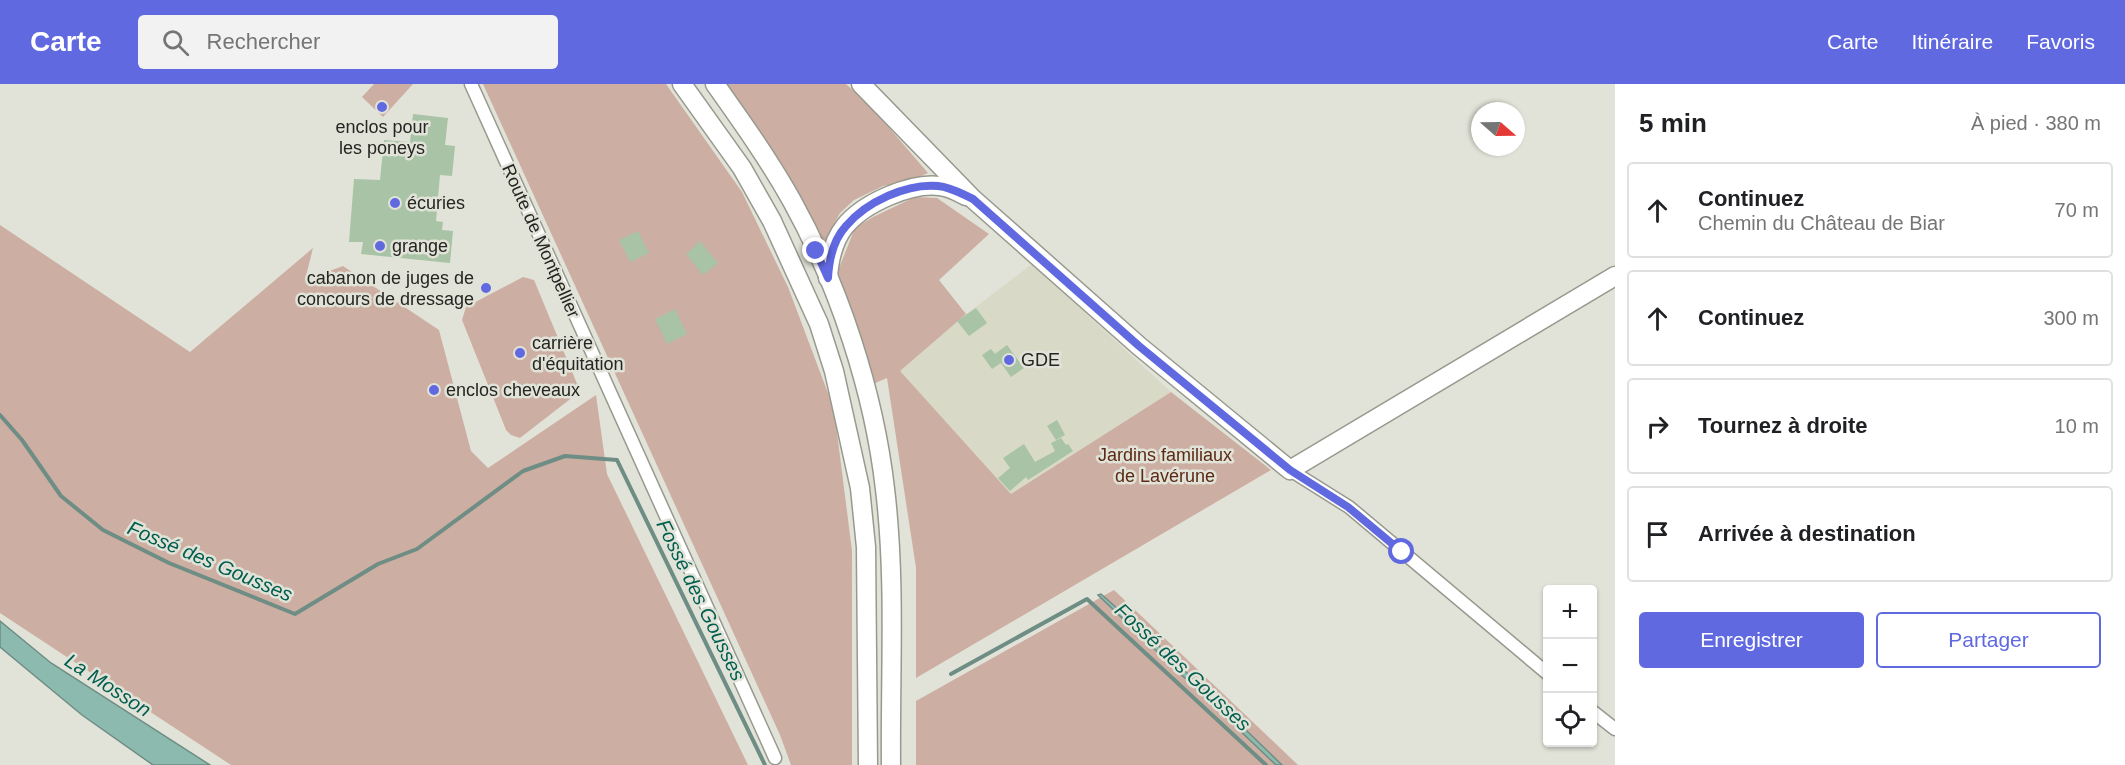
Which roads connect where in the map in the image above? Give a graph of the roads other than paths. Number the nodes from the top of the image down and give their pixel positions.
1 (471, 84) edge
2 (682, 84) edge
3 (715, 84) edge
4 (861, 84) edge
5 (935, 160) junction
6 (940, 186) junction
7 (973, 199) junction
8 (1615, 276) edge
9 (828, 278) junction
10 (1290, 470) junction
11 (1543, 670) edge
12 (1597, 714) edge
13 (1615, 729) edge
14 (775, 758) dead end
15 (868, 765) edge
16 (891, 765) edge

1 - 14 street, Route de Montpellier
2 - 15 main road
3 - 9 main road
4 - 5 main road
5 - 6 main road
5 - 7 main road
6 - 7 main road
6 - 9 main road
7 - 10 main road
8 - 10 main road
9 - 16 main road
10 - 11 street
12 - 13 street

